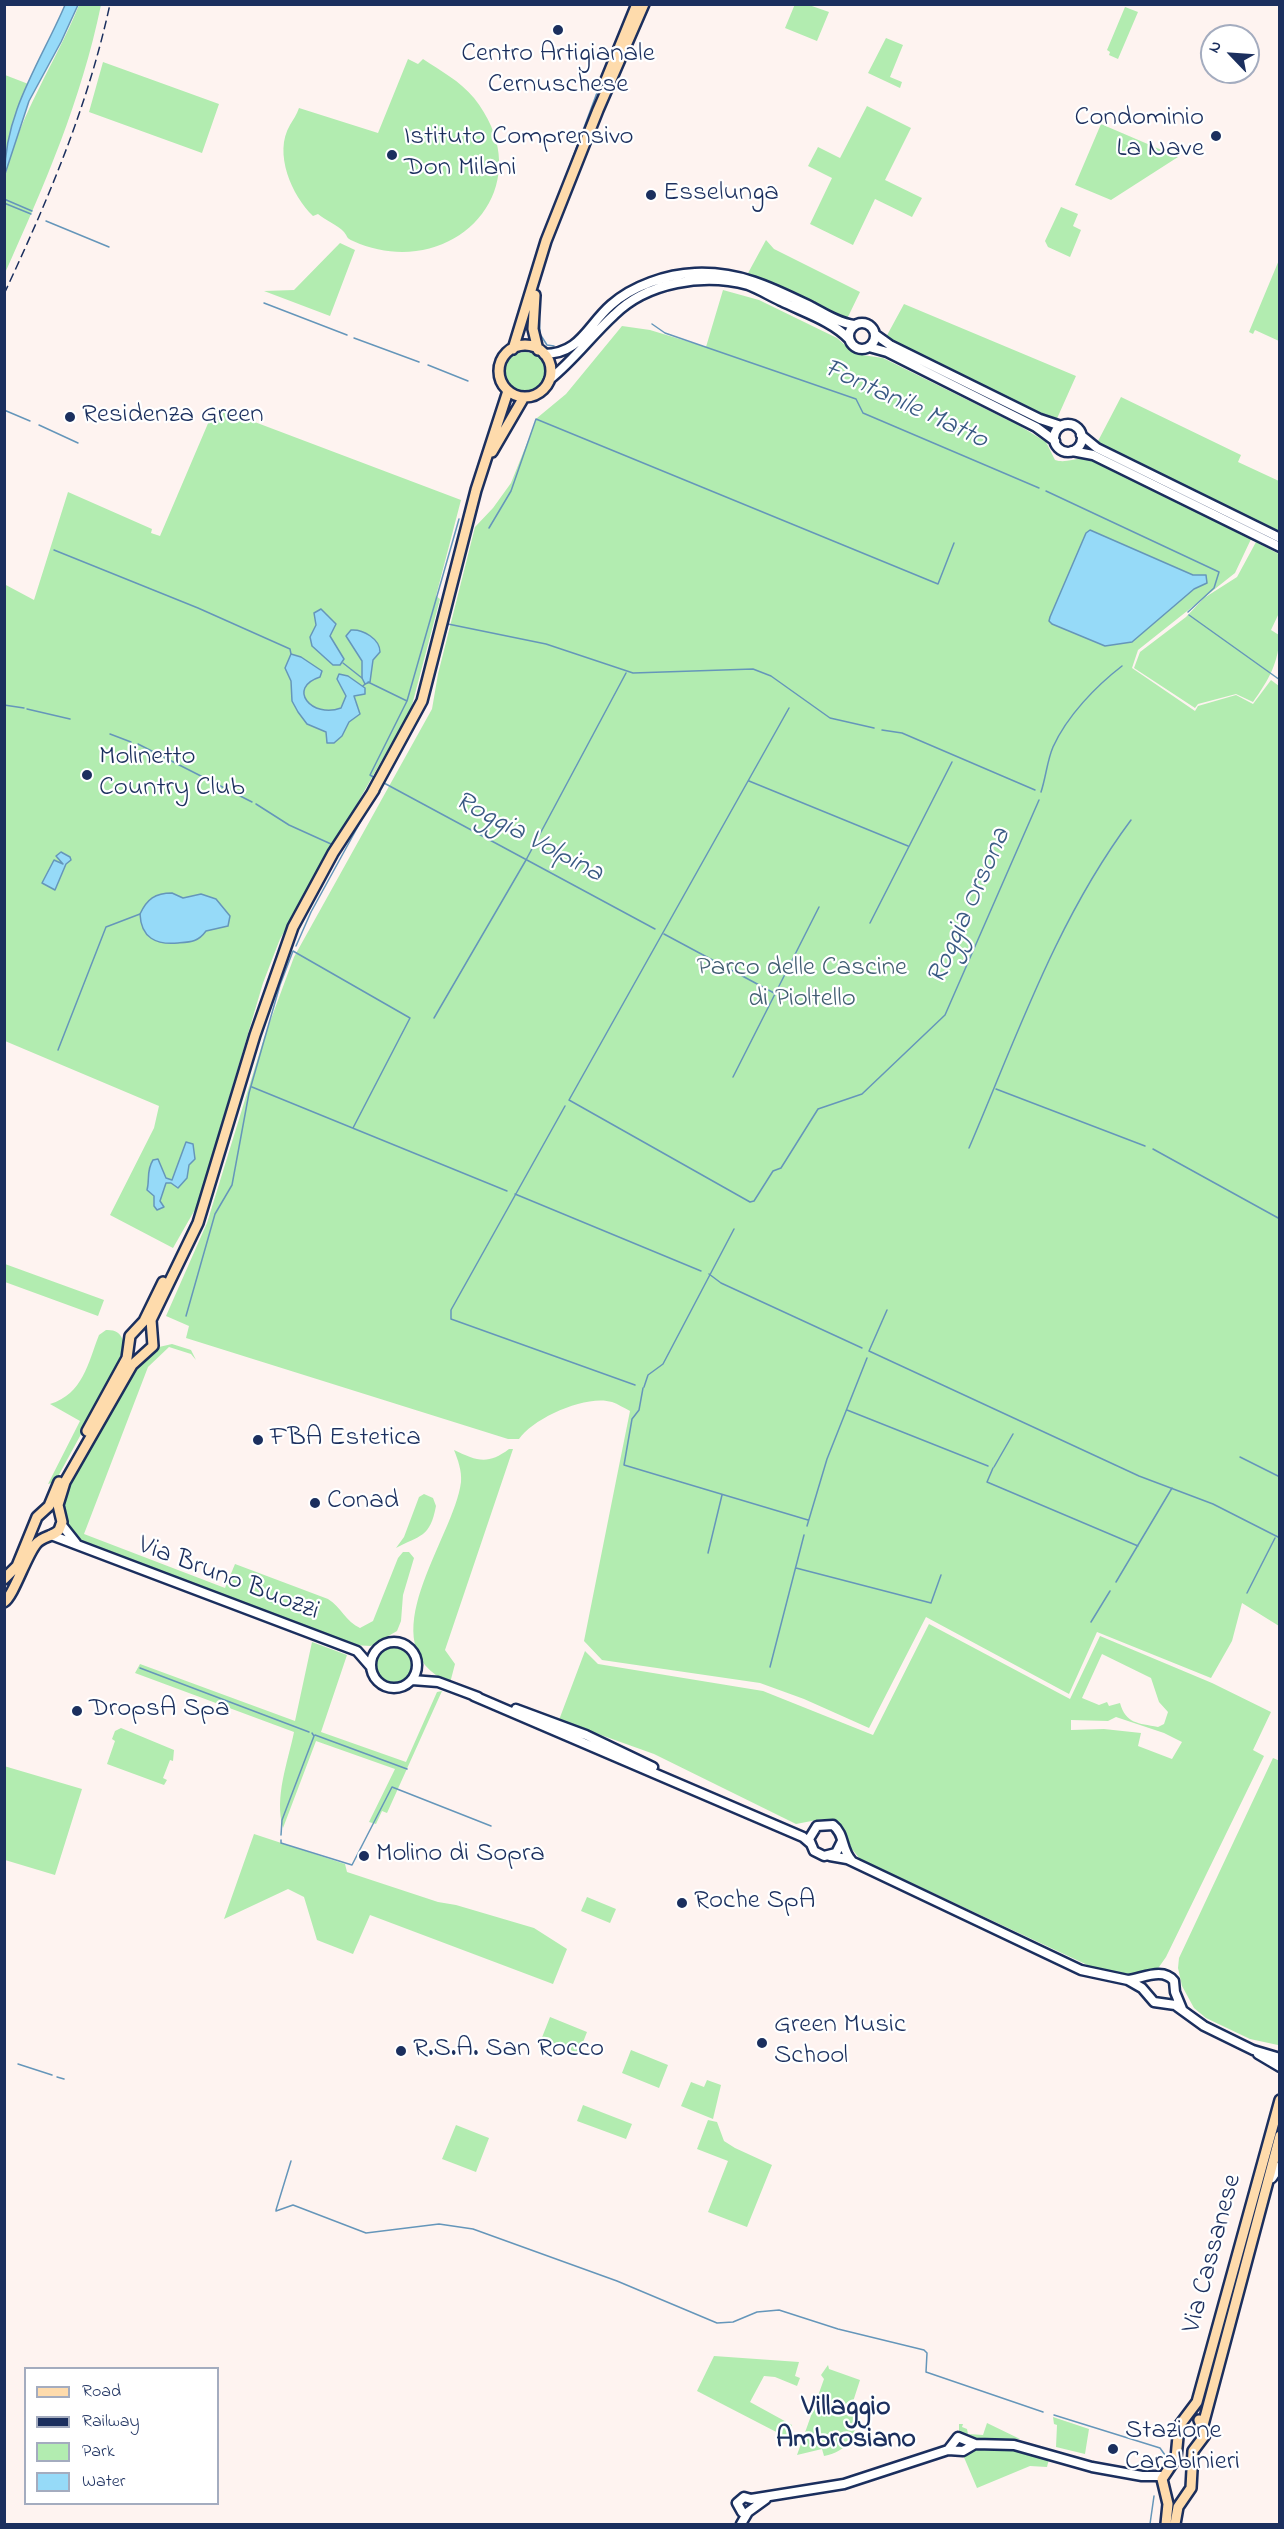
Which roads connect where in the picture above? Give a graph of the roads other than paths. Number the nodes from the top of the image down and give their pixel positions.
1 (641, 4) edge
2 (598, 110) junction
3 (537, 272) junction
4 (854, 325) junction
5 (876, 335) junction
6 (849, 339) junction
7 (869, 347) junction
8 (513, 349) junction
9 (541, 352) junction
10 (549, 380) junction
11 (508, 390) junction
12 (524, 397) junction
13 (1061, 426) junction
14 (1081, 435) junction
15 (1055, 441) junction
16 (1072, 450) junction
17 (482, 470) junction
18 (1280, 538) edge
19 (1280, 547) edge
20 (202, 1209) junction
21 (135, 1330) junction
22 (151, 1332) junction
23 (129, 1344) junction
24 (146, 1353) junction
25 (44, 1510) junction
26 (60, 1519) junction
27 (36, 1525) junction
28 (49, 1535) junction
29 (84, 1548) junction
30 (4, 1580) edge
31 (12, 1589) junction
32 (4, 1602) edge
33 (378, 1649) junction
34 (357, 1652) junction
35 (417, 1663) junction
36 (371, 1667) junction
37 (412, 1680) junction
38 (438, 1682) junction
39 (814, 1829) junction
40 (786, 1832) junction
41 (842, 1841) junction
42 (810, 1843) junction
43 (830, 1856) junction
44 (855, 1864) junction
45 (1150, 1977) junction
46 (1128, 1980) junction
47 (1146, 1992) junction
48 (1175, 1992) junction
49 (1166, 2002) junction
50 (1182, 2008) junction
51 (1279, 2060) edge
52 (1280, 2100) edge
53 (1273, 2124) junction
54 (1280, 2136) edge
55 (1278, 2155) edge
56 (1264, 2159) junction
57 (1280, 2166) edge
58 (1261, 2203) junction
59 (1186, 2418) junction
60 (1203, 2425) junction
61 (1164, 2485) junction
62 (1187, 2494) junction
63 (740, 2524) edge
64 (1166, 2524) edge
65 (1175, 2524) edge

1 - 2 main road
1 - 2 main road
2 - 3 main road
3 - 8 main road
3 - 9 main road
4 - 5 street
4 - 6 street
4 - 9 street
5 - 7 street
5 - 13 street
6 - 7 street
6 - 10 street
7 - 15 street
8 - 9 main road
8 - 11 main road
9 - 10 main road
10 - 12 main road
11 - 12 main road
11 - 17 main road
12 - 17 main road
13 - 14 street
13 - 15 street
14 - 16 street
14 - 18 street
15 - 16 street
16 - 19 street
17 - 20 main road
20 - 21 main road
20 - 22 main road
21 - 22 main road
21 - 23 main road
22 - 24 main road
23 - 24 main road
23 - 25 main road
24 - 26 main road
25 - 26 main road
25 - 27 main road
26 - 28 main road
26 - 29 street, Via Bruno Buozzi
27 - 28 main road
27 - 30 main road
28 - 29 street, Via Bruno Buozzi
28 - 31 main road
29 - 34 street, Via Bruno Buozzi
30 - 31 main road
31 - 32 main road
33 - 34 street, Via Bruno Buozzi
33 - 35 street
33 - 36 street
34 - 36 street, Via Bruno Buozzi
35 - 37 street
35 - 38 street
36 - 37 street
37 - 38 street
38 - 40 street
39 - 40 street
39 - 41 street
39 - 42 street
40 - 42 street
41 - 43 street
41 - 44 street
42 - 43 street
43 - 44 street
44 - 46 street
45 - 46 street
45 - 47 street
45 - 48 street
46 - 47 street
47 - 49 street
48 - 49 street
48 - 50 street
49 - 50 street
50 - 51 street
52 - 53 main road, Via Cassanese
53 - 55 street
53 - 56 main road, Via Cassanese
54 - 55 main road, Via Cassanese
55 - 56 street
55 - 58 main road, Via Cassanese
56 - 59 main road, Via Cassanese
57 - 58 street
58 - 60 main road, Via Cassanese
59 - 60 main road
59 - 61 main road, Via Cassanese
60 - 62 main road, Via Cassanese
61 - 62 main road
61 - 63 street
61 - 64 main road, Via Cassanese
62 - 65 main road, Via Cassanese

